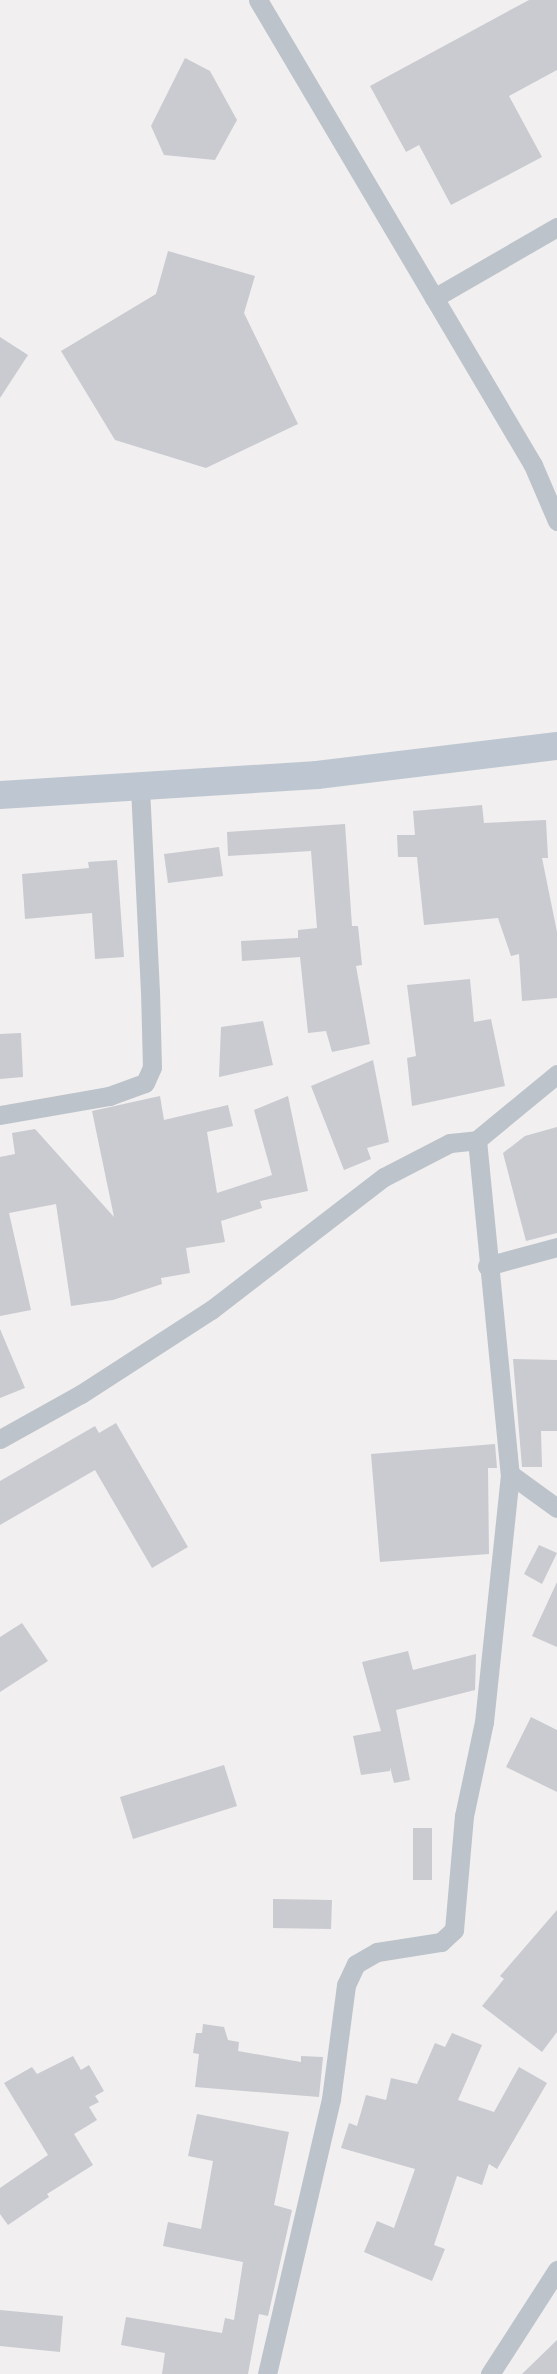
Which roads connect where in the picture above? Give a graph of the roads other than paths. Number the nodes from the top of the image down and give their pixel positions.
1 (258, 0) edge
2 (557, 227) edge
3 (434, 298) junction
4 (557, 521) edge
5 (557, 746) edge
6 (140, 789) junction
7 (0, 794) edge
8 (557, 1074) edge
9 (0, 1115) edge
10 (477, 1140) junction
11 (557, 1247) edge
12 (487, 1266) junction
13 (0, 1439) edge
14 (510, 1474) junction
15 (557, 1508) edge
16 (557, 2270) edge
17 (267, 2374) edge
18 (490, 2374) edge

1 - 3 street
2 - 3 street
3 - 4 street
5 - 6 main road
6 - 7 main road
6 - 9 street
8 - 10 street
10 - 12 street
10 - 13 street
11 - 12 street
12 - 14 street
14 - 15 street
14 - 17 street
16 - 18 street

